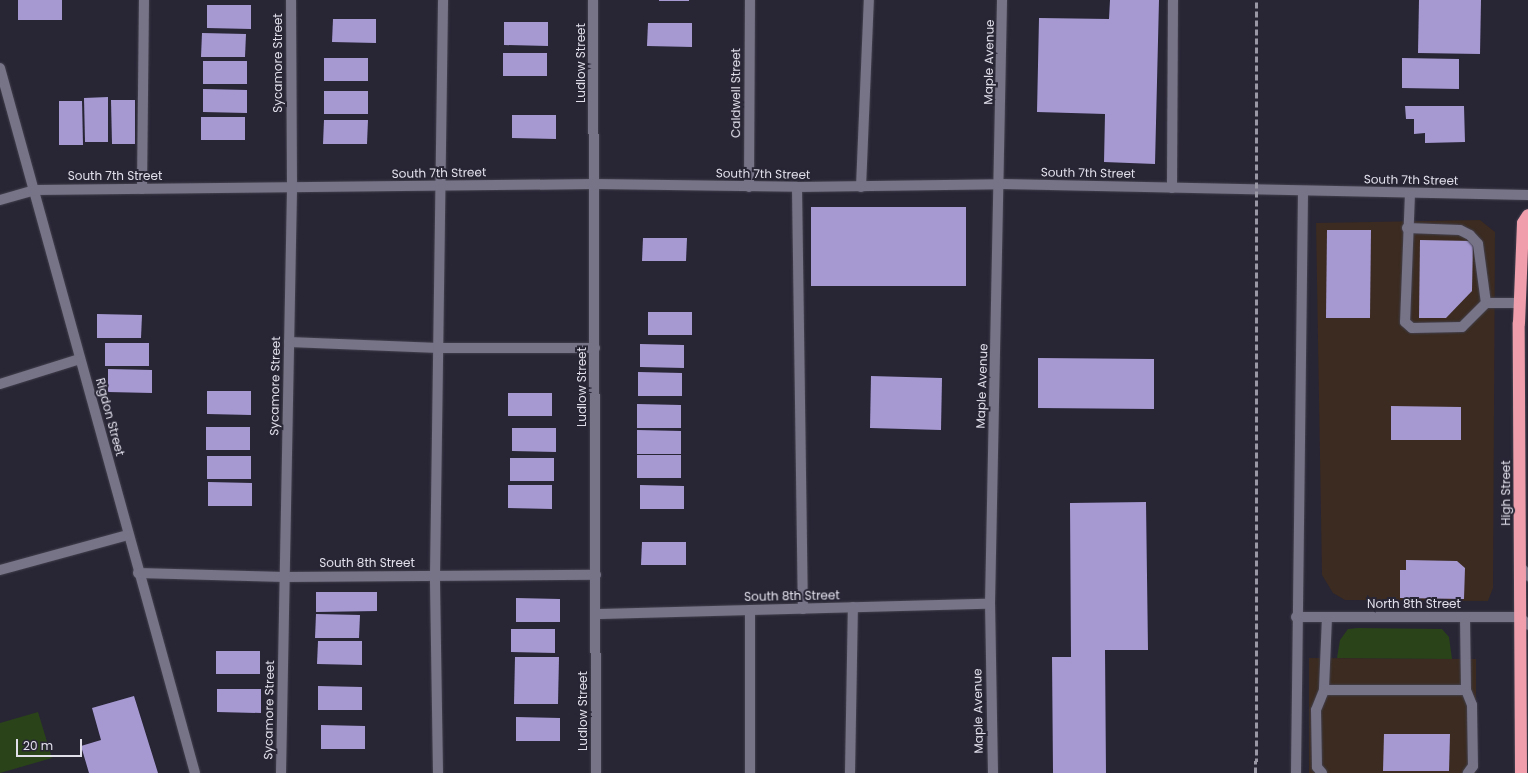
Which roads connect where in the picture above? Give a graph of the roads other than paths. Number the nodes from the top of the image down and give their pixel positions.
1 (144, 0) edge
2 (291, 0) edge
3 (443, 0) edge
4 (593, 0) edge
5 (750, 0) edge
6 (869, 0) edge
7 (1002, 0) edge
8 (1173, 0) edge
9 (0, 68) edge
10 (594, 184) junction
11 (1001, 184) junction
12 (442, 186) junction
13 (749, 187) junction
14 (797, 187) junction
15 (861, 187) junction
16 (292, 188) junction
17 (1172, 188) junction
18 (142, 189) junction
19 (35, 190) junction
20 (1303, 191) junction
21 (1410, 193) junction
22 (1528, 195) edge
23 (0, 200) edge
24 (1528, 215) edge
25 (1406, 228) junction
26 (1486, 303) junction
27 (1520, 304) junction
28 (289, 342) junction
29 (439, 348) junction
30 (595, 348) junction
31 (80, 359) junction
32 (0, 384) edge
33 (128, 535) junction
34 (1520, 566) junction
35 (0, 570) edge
36 (138, 573) junction
37 (596, 575) junction
38 (435, 576) junction
39 (1528, 576) edge
40 (285, 577) junction
41 (990, 604) junction
42 (853, 608) junction
43 (802, 609) junction
44 (750, 610) junction
45 (596, 614) junction
46 (1296, 617) junction
47 (1327, 617) junction
48 (1465, 617) junction
49 (1524, 621) edge
50 (1324, 690) junction
51 (1466, 690) junction
52 (195, 773) edge
53 (281, 773) edge
54 (438, 773) edge
55 (596, 773) edge
56 (750, 773) edge
57 (850, 773) edge
58 (993, 773) edge
59 (1296, 773) edge
60 (1322, 773) edge
61 (1468, 773) edge
62 (1520, 773) edge

1 - 18 street
2 - 16 street, Sycamore Street
3 - 12 street
4 - 10 street, Ludlow Street
5 - 13 street, Caldwell Street
6 - 15 street
7 - 11 street, Maple Avenue
8 - 17 street
9 - 19 street, Rigdon Street
10 - 12 street, South 7th Street
10 - 13 street, South 7th Street
10 - 30 street, Ludlow Street
11 - 15 street, South 7th Street
11 - 17 street, South 7th Street
11 - 41 street, Maple Avenue
12 - 16 street, South 7th Street
12 - 29 street
13 - 14 street, South 7th Street
14 - 15 street, South 7th Street
14 - 43 street
16 - 18 street, South 7th Street
16 - 28 street, Sycamore Street
17 - 20 street, South 7th Street
18 - 19 street, South 7th Street
19 - 23 street, South 7th Street
19 - 31 street, Rigdon Street
20 - 21 street, South 7th Street
20 - 46 street
21 - 22 street, South 7th Street
21 - 25 street
24 - 27 highway, High Street
25 - 26 street
25 - 26 street
26 - 27 street
27 - 34 highway, High Street
28 - 29 street
28 - 40 street, Sycamore Street
29 - 30 street
29 - 38 street
30 - 37 street, Ludlow Street
31 - 32 street
31 - 33 street, Rigdon Street
33 - 35 street
33 - 36 street, Rigdon Street
34 - 39 street
34 - 49 highway, High Street
36 - 40 street, South 8th Street
36 - 52 street, Rigdon Street
37 - 38 street, South 8th Street
37 - 45 street, Ludlow Street
38 - 40 street, South 8th Street
38 - 54 street
40 - 53 street, Sycamore Street
41 - 42 street, South 8th Street
41 - 58 street, Maple Avenue
42 - 43 street, South 8th Street
42 - 57 street
43 - 44 street, South 8th Street
44 - 45 street, South 8th Street
44 - 56 street
45 - 55 street, Ludlow Street
46 - 47 street, North 8th Street
46 - 59 street
47 - 48 street, North 8th Street
47 - 50 street
48 - 49 street, North 8th Street
48 - 51 street
49 - 62 highway, High Street
50 - 51 street
50 - 60 street
51 - 61 street

